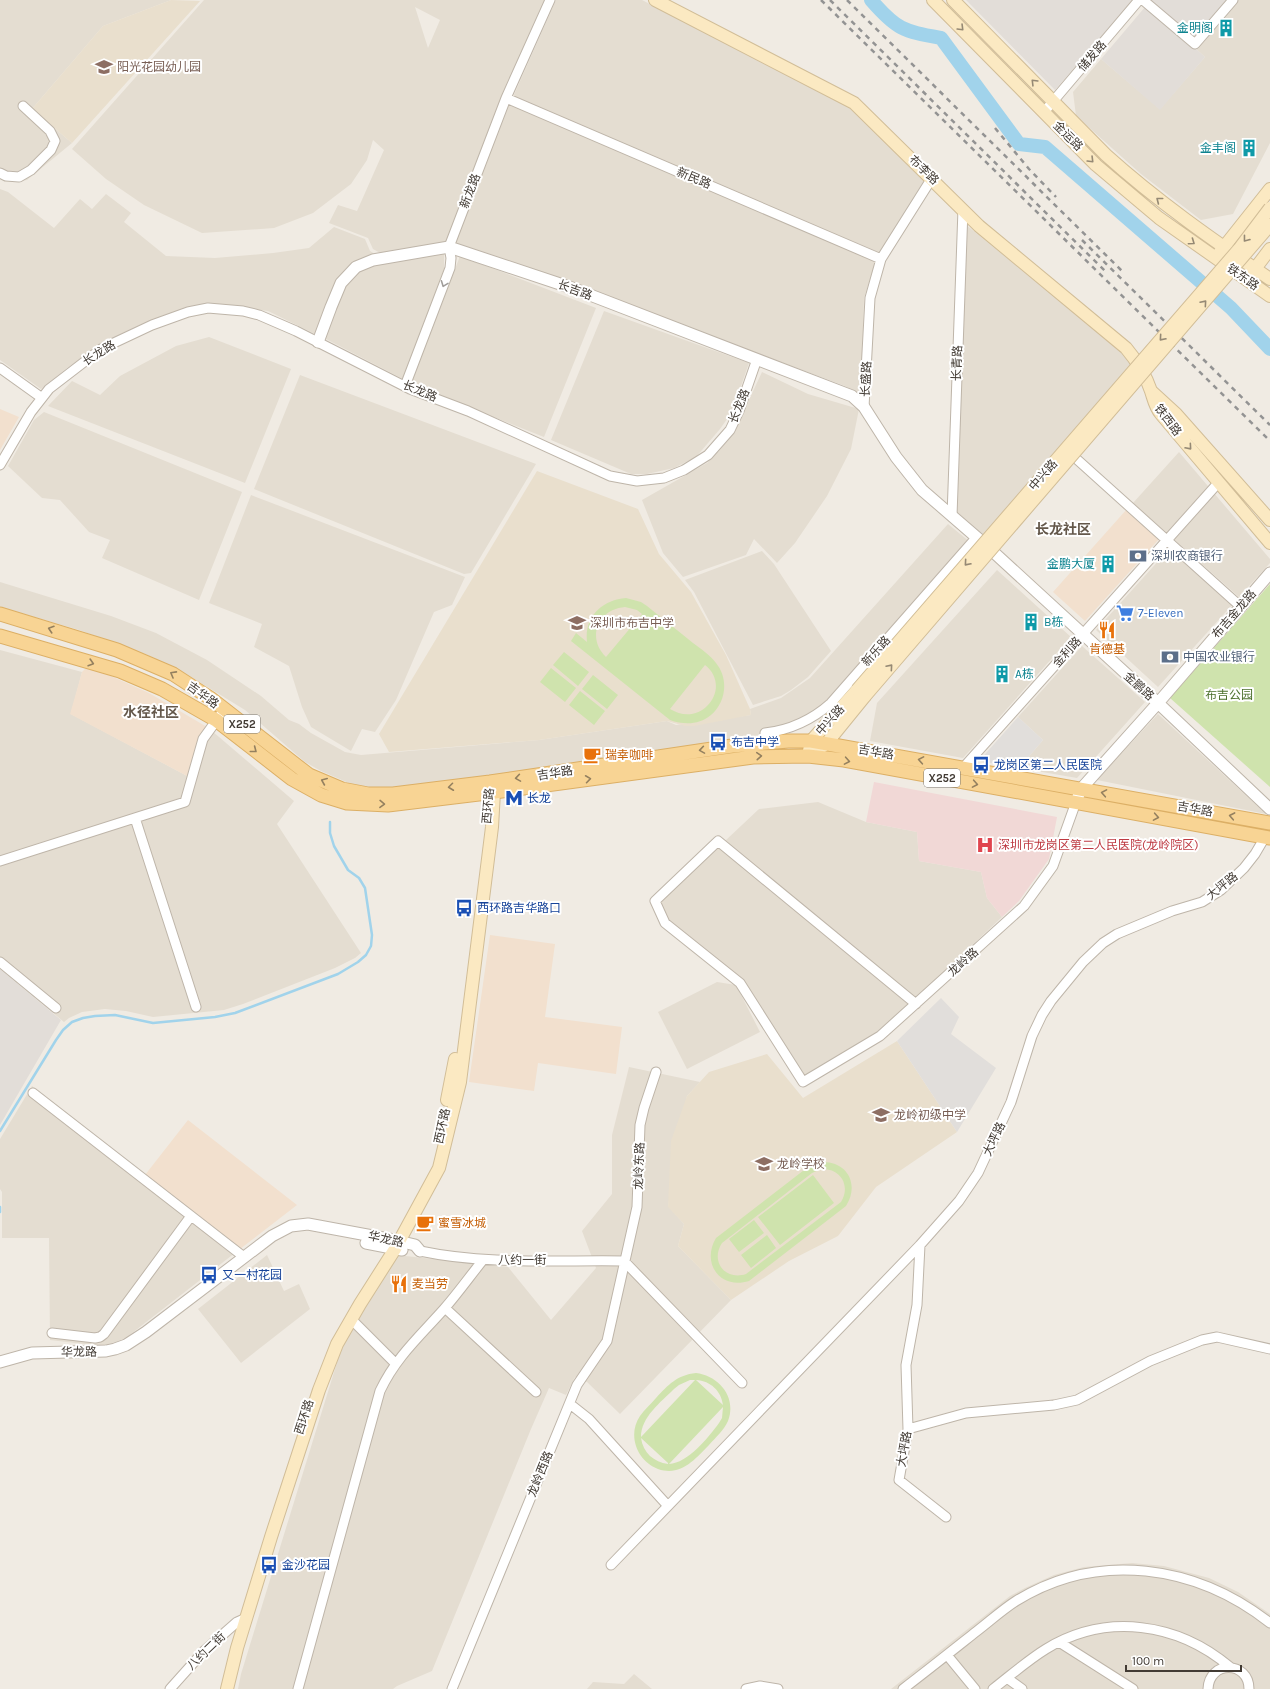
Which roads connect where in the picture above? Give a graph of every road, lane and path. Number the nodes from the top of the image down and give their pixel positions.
1 (550, 0) edge
2 (656, 0) edge
3 (933, 0) edge
4 (953, 0) edge
5 (1139, 0) edge
6 (1144, 0) edge
7 (1233, 0) edge
8 (506, 98) junction
9 (1053, 101) junction
10 (22, 106) dead end
11 (1044, 112) junction
12 (0, 173) edge
13 (932, 178) junction
14 (1270, 189) edge
15 (1270, 208) edge
16 (963, 209) junction
17 (1270, 225) edge
18 (449, 247) junction
19 (1224, 247) junction
20 (1270, 249) edge
21 (1216, 258) junction
22 (881, 259) junction
23 (1255, 269) junction
24 (1270, 279) edge
25 (1247, 280) junction
26 (1270, 296) edge
27 (318, 342) junction
28 (757, 359) junction
29 (0, 368) edge
30 (1141, 370) junction
31 (405, 386) junction
32 (1152, 392) junction
33 (42, 398) junction
34 (864, 407) junction
35 (1071, 454) junction
36 (0, 465) edge
37 (1220, 482) junction
38 (1242, 487) junction
39 (1232, 496) junction
40 (952, 516) junction
41 (1270, 520) edge
42 (1167, 540) junction
43 (1270, 543) edge
44 (983, 544) junction
45 (1270, 573) edge
46 (1241, 607) junction
47 (0, 614) edge
48 (1083, 634) junction
49 (0, 636) edge
50 (861, 693) junction
51 (1158, 703) junction
52 (220, 715) junction
53 (811, 742) junction
54 (766, 743) junction
55 (826, 744) junction
56 (808, 756) junction
57 (963, 768) junction
58 (491, 789) junction
59 (1081, 789) junction
60 (1076, 802) junction
61 (1270, 809) edge
62 (135, 818) junction
63 (1270, 823) edge
64 (1268, 837) edge
65 (0, 861) edge
66 (0, 962) edge
67 (916, 1004) junction
68 (196, 1007) dead end
69 (56, 1008) dead end
70 (656, 1072) dead end
71 (33, 1092) dead end
72 (191, 1216) junction
73 (394, 1245) junction
74 (920, 1246) junction
75 (420, 1251) joint
76 (244, 1257) junction
77 (483, 1260) junction
78 (624, 1261) junction
79 (445, 1308) junction
80 (351, 1319) junction
81 (52, 1334) dead end
82 (1270, 1349) edge
83 (0, 1362) edge
84 (395, 1363) junction
85 (0, 1367) edge
86 (742, 1383) dead end
87 (536, 1392) dead end
88 (570, 1404) junction
89 (908, 1429) junction
90 (668, 1506) junction
91 (946, 1517) dead end
92 (611, 1565) dead end
93 (241, 1620) junction
94 (1270, 1624) edge
95 (1059, 1642) junction
96 (947, 1655) junction
97 (1230, 1667) junction
98 (1007, 1678) junction
99 (170, 1689) edge
100 (219, 1689) edge
101 (227, 1689) edge
102 (298, 1689) edge
103 (452, 1689) edge
104 (746, 1689) edge
105 (778, 1689) edge
106 (903, 1689) edge
107 (975, 1689) edge
108 (993, 1689) edge
109 (1020, 1689) edge
110 (1133, 1689) edge
111 (1208, 1689) edge
112 (1249, 1689) edge

1 - 8 street, 新龙路
2 - 13 main road, 布李路
3 -> 11 main road, 金运路
9 -> 4 main road, 金运路
5 - 9 street, 储发路
6 - 7 street
8 - 18 street, 新龙路
8 - 22 street, 新民路
9 - 11 street, 储发路
19 -> 9 main road, 金运路
10 - 12 street
11 -> 21 main road, 金运路
13 - 16 main road, 布李路
13 - 22 street, 长盛路
14 - 19 main road
15 -> 50 main road, 中兴路, bridge
16 - 30 main road, 布李路
16 - 40 street, 长青路
50 -> 17 main road, 中兴路, bridge
18 - 27 street, 长吉路
18 - 28 street, 长吉路
18 -> 31 street, 新龙路
19 - 21 main road
19 - 23 main road, 铁东路
20 - 23 main road
21 - 25 main road, 铁东路
22 - 34 street, 长盛路
23 - 24 main road, 铁东路
23 - 25 main road
25 - 26 main road, 铁东路
27 - 31 street, 长龙路
27 - 33 street, 长龙路
28 - 31 street, 长龙路
28 - 34 street, 长吉路
29 - 33 street
30 - 32 main road, 布李路
30 - 35 street
30 - 44 street
32 -> 37 main road, 铁西路
32 - 38 main road, 铁西路
33 - 36 street, 长龙路
34 - 40 street, 长盛路
35 - 42 street
35 - 44 street
37 - 39 main road, 铁西路
37 - 42 street, 金利路
38 - 39 main road
38 - 41 main road, 铁西路
39 - 43 main road, 铁西路
40 - 44 street, 长盛路
42 - 46 street
42 - 48 street, 金利路
44 - 48 street, 金鹏路
44 - 54 street, 新乐路
45 - 46 street, 布吉金龙路
46 - 51 street, 布吉金龙路
52 -> 47 main road, 吉华路 / X252
48 - 51 street, 金鹏路
48 - 57 street, 金利路
49 -> 52 main road, 吉华路 / X252
50 - 53 main road, 中兴路
50 - 55 main road, 中兴路
51 - 59 street, 布吉金龙路
51 - 61 street, 金鹏路
52 - 58 main road, 吉华路 / X252
52 - 62 street
53 - 54 main road, 吉华路 / X252
53 - 55 main road, 吉华路 / X252
53 - 56 main road, 中兴路
54 -> 58 main road, 吉华路 / X252
55 - 56 main road, 中兴路
57 -> 55 main road, 吉华路 / X252
58 -> 56 main road, 吉华路 / X252
56 -> 60 main road, 吉华路 / X252
57 - 59 main road, 吉华路 / X252
58 - 73 main road, 西环路
59 - 60 street, 布吉金龙路
63 -> 59 main road, 吉华路 / X252
60 -> 64 main road, 吉华路 / X252
60 - 67 street, 龙岭路
62 - 65 street
62 - 68 street
64 - 74 street, 大坪路
66 - 69 street
67 - 67 street, 龙岭路
70 - 78 street, 龙岭东路
71 - 72 street
72 - 76 street
72 - 81 street
73 - 75 street, 华龙路
73 - 76 street, 华龙路
73 - 80 main road, 西环路
73 - 85 street, 华龙路
73 - 93 main road, 西环路
74 - 89 street, 大坪路
74 - 90 street
75 - 77 street, 八约一街
76 - 83 street, 华龙路
77 - 78 street, 八约一街
77 - 79 street
78 - 86 street
78 - 88 street, 龙岭西路
79 - 84 street
79 - 87 street
80 - 84 street
80 - 93 main road, 西环路
82 - 89 street
84 - 102 street
88 - 90 street
88 - 103 street, 龙岭西路
89 - 91 street, 大坪路
90 - 92 street
93 - 99 street, 八约二街
93 - 100 main road, 西环路
93 - 101 main road, 西环路
94 - 96 street
95 - 97 street
95 - 98 street
95 - 110 street
96 - 106 street
96 - 107 street
97 - 111 street
97 - 112 street
98 - 108 street
98 - 109 street
104 - 105 street

